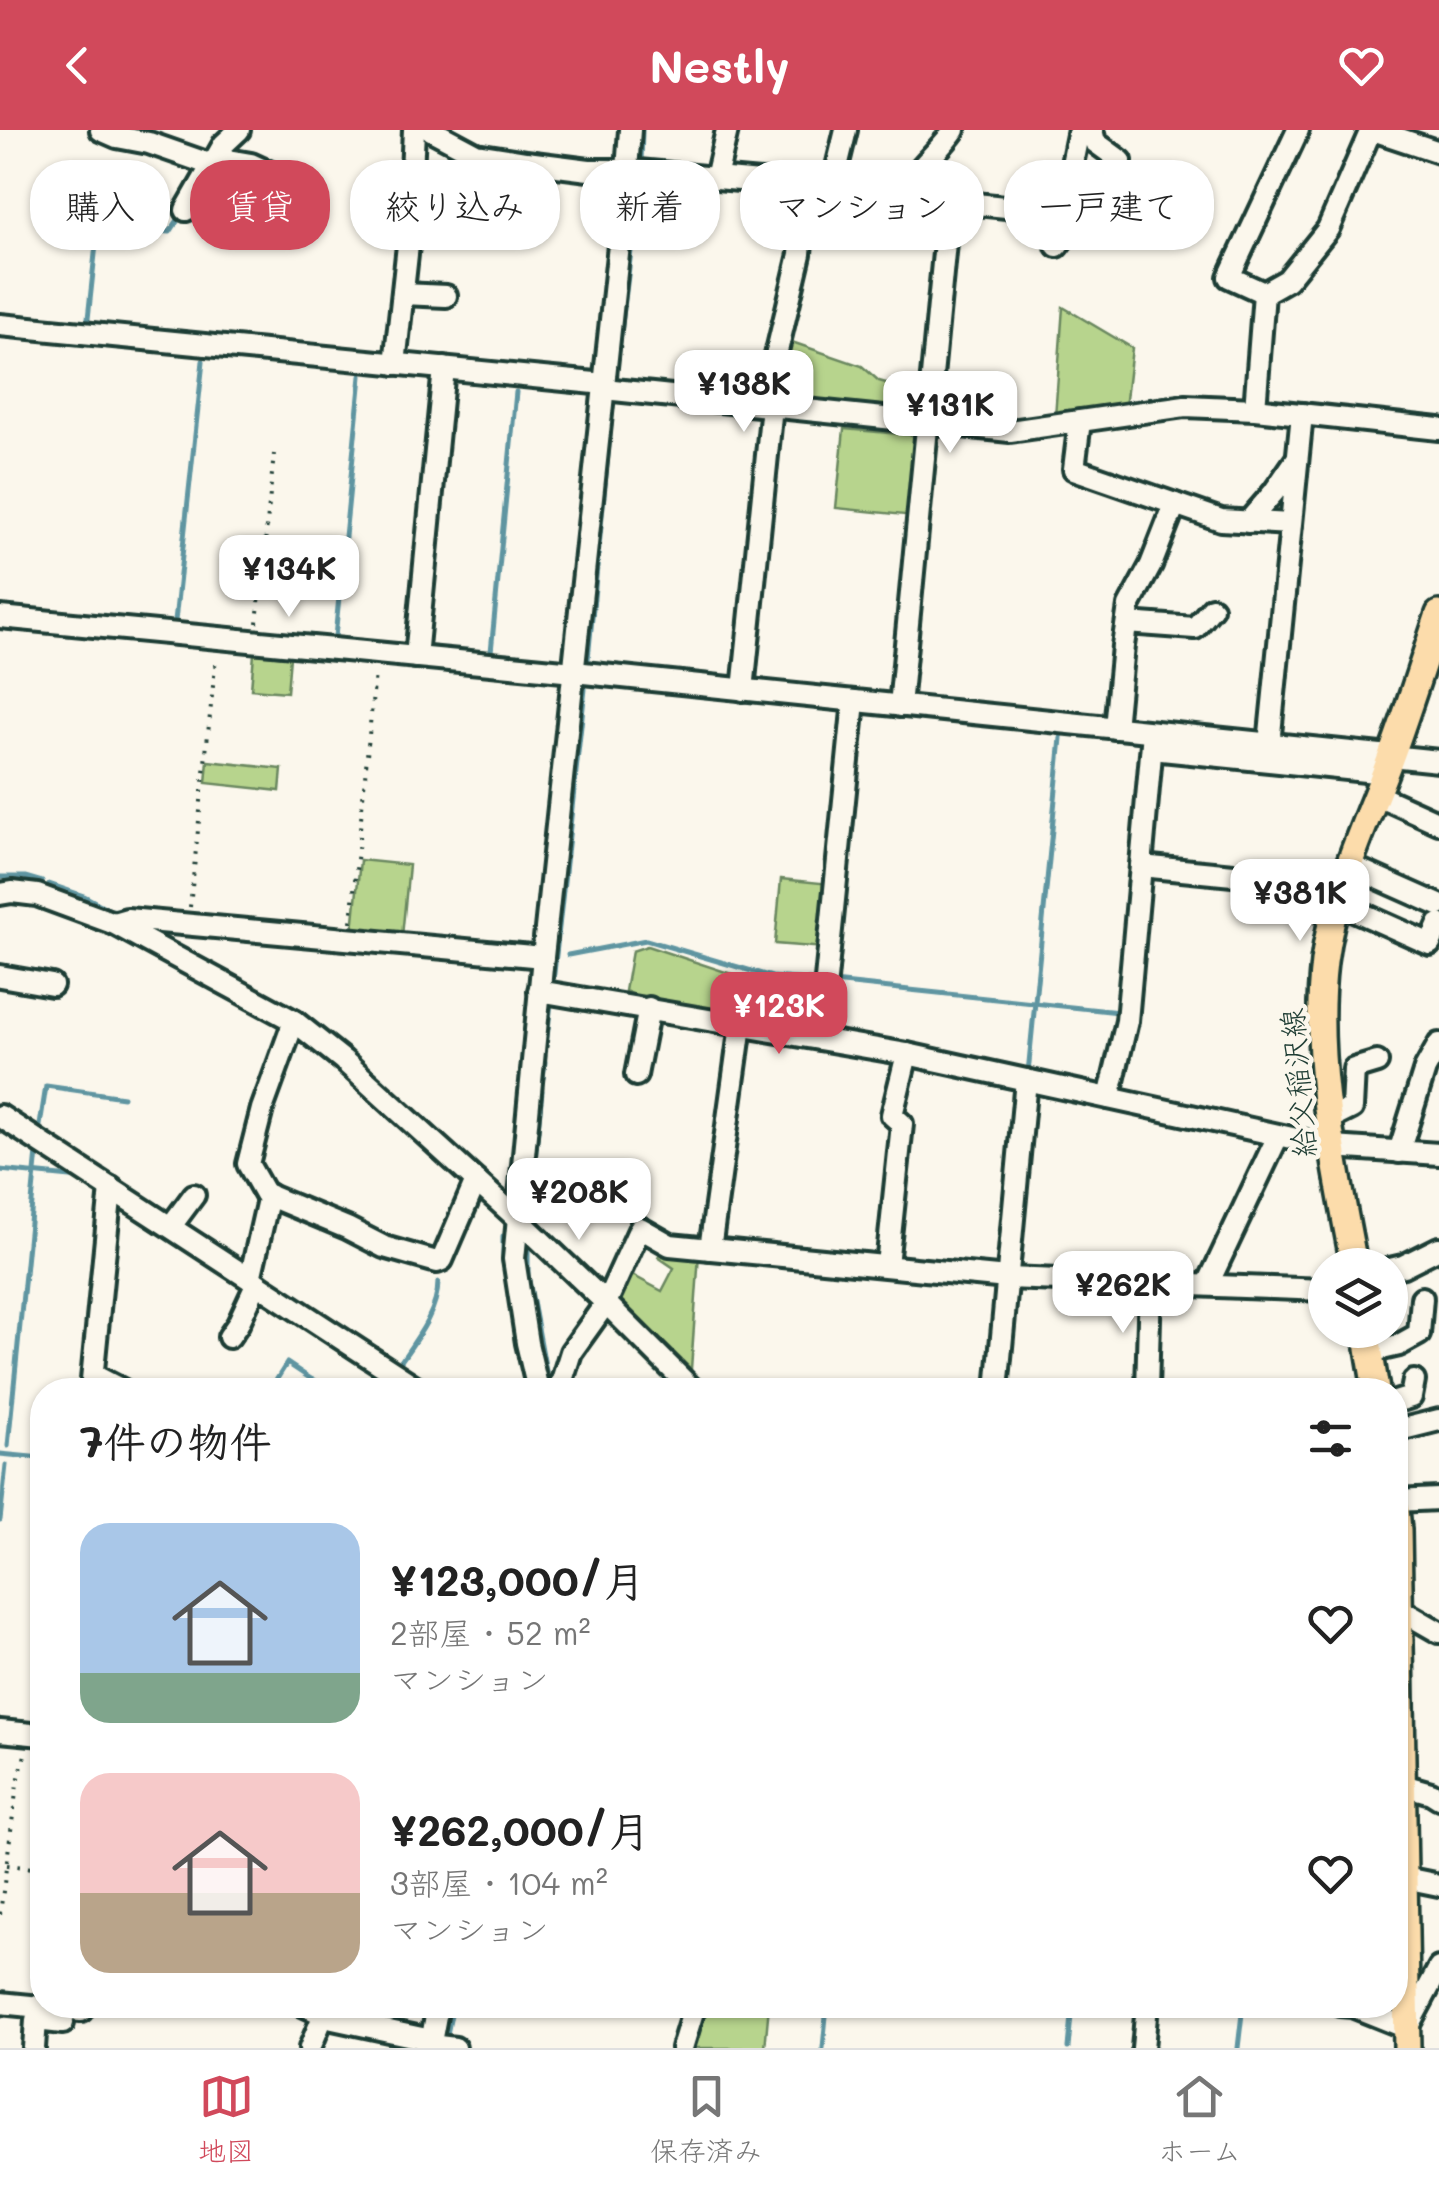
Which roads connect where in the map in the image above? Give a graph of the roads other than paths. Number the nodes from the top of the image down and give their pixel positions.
1 (101, 130) edge
2 (239, 130) edge
3 (414, 130) edge
4 (431, 130) edge
5 (630, 130) edge
6 (727, 130) edge
7 (846, 130) edge
8 (954, 130) edge
9 (1079, 130) edge
10 (1092, 130) edge
11 (1298, 130) edge
12 (1372, 130) edge
13 (1439, 152) edge
14 (210, 160) edge
15 (215, 160) edge
16 (412, 160) edge
17 (628, 160) edge
18 (839, 160) edge
19 (931, 160) edge
20 (1076, 160) edge
21 (1118, 160) edge
22 (720, 161) edge
23 (580, 169) edge
24 (190, 203) edge
25 (186, 210) dead end
26 (406, 250) edge
27 (619, 250) edge
28 (800, 250) edge
29 (944, 250) edge
30 (1264, 293) junction
31 (402, 294) junction
32 (446, 296) dead end
33 (0, 325) edge
34 (395, 364) junction
35 (444, 368) junction
36 (604, 387) junction
37 (772, 406) junction
38 (1255, 409) junction
39 (1302, 414) junction
40 (1080, 421) junction
41 (928, 422) junction
42 (1439, 429) edge
43 (1298, 458) junction
44 (1175, 504) junction
45 (1248, 522) junction
46 (1291, 524) junction
47 (1212, 608) dead end
48 (1439, 614) edge
49 (0, 616) edge
50 (1127, 623) junction
51 (416, 657) junction
52 (574, 672) junction
53 (743, 690) junction
54 (854, 701) junction
55 (900, 706) junction
56 (1115, 728) junction
57 (1152, 741) junction
58 (1269, 744) junction
59 (1439, 761) edge
60 (1384, 775) junction
61 (1439, 823) edge
62 (1349, 865) junction
63 (1141, 866) junction
64 (0, 894) edge
65 (1336, 900) junction
66 (1439, 906) edge
67 (112, 923) junction
68 (1439, 924) edge
69 (543, 957) junction
70 (0, 976) edge
71 (52, 984) dead end
72 (539, 990) junction
73 (649, 1008) junction
74 (294, 1021) junction
75 (741, 1024) junction
76 (820, 1039) junction
77 (1439, 1044) edge
78 (907, 1054) junction
79 (1377, 1062) dead end
80 (636, 1075) dead end
81 (1026, 1080) junction
82 (1109, 1098) junction
83 (0, 1116) edge
84 (1328, 1120) junction
85 (1278, 1136) junction
86 (1333, 1147) junction
87 (1399, 1152) junction
88 (1439, 1154) edge
89 (476, 1181) junction
90 (111, 1188) junction
91 (194, 1195) dead end
92 (269, 1195) junction
93 (518, 1219) junction
94 (171, 1226) junction
95 (1351, 1248) edge
96 (1439, 1248) edge
97 (710, 1249) junction
98 (1408, 1264) edge
99 (887, 1265) junction
100 (1007, 1278) junction
101 (254, 1281) junction
102 (1150, 1283) junction
103 (1208, 1284) junction
104 (1308, 1289) edge
105 (1422, 1298) dead end
106 (606, 1302) junction
107 (229, 1337) dead end
108 (1408, 1340) edge
109 (1369, 1348) edge
110 (92, 1378) edge
111 (402, 1378) edge
112 (535, 1378) edge
113 (563, 1378) edge
114 (681, 1378) edge
115 (998, 1378) edge
116 (1146, 1378) edge
117 (1374, 1378) edge
118 (1414, 1381) dead end
119 (1408, 1398) edge
120 (1439, 1420) edge
121 (1408, 1428) edge
122 (1408, 1500) edge
123 (1439, 1500) edge
124 (1408, 1613) edge
125 (1439, 1632) edge
126 (0, 1731) edge
127 (30, 1734) edge
128 (1408, 1787) edge
129 (1439, 1798) edge
130 (1408, 1878) edge
131 (1439, 1885) edge
132 (1439, 1968) edge
133 (0, 2003) edge
134 (30, 2005) edge
135 (78, 2018) edge
136 (322, 2018) edge
137 (331, 2018) edge
138 (435, 2018) edge
139 (690, 2018) edge
140 (1146, 2018) edge
141 (1373, 2018) edge
142 (1407, 2038) edge
143 (430, 2044) edge
144 (34, 2048) edge
145 (310, 2048) edge
146 (455, 2048) edge
147 (682, 2048) edge
148 (1143, 2048) edge

1 - 14 street
2 - 15 street
3 - 16 street
4 - 23 street
5 - 17 street
6 - 22 street
7 - 18 street
8 - 19 street
9 - 20 street
10 - 21 street
11 - 30 street
12 - 13 street
12 - 30 street
24 - 25 street
26 - 31 street
27 - 36 street
28 - 37 street
29 - 41 street
30 - 38 street
31 - 32 street
31 - 34 street
33 - 34 street
34 - 35 street
35 - 36 street
35 - 51 street
36 - 37 street
36 - 52 street
37 - 41 street
37 - 53 street
38 - 39 street
38 - 40 street
39 - 42 street
39 - 43 street
40 - 41 street
40 - 44 street
41 - 55 street
43 - 45 street
43 - 46 street
44 - 45 street
44 - 50 street
45 - 46 street
46 - 58 street
47 - 50 street
48 - 60 main road, 給父稲沢線
49 - 51 street
50 - 56 street
51 - 52 street
52 - 53 street
52 - 69 street
53 - 54 street
54 - 55 street
54 - 76 street
55 - 56 street
56 - 57 street
57 - 58 street
57 - 60 street
57 - 63 street
58 - 60 street
59 - 60 street
60 - 61 street
60 - 62 main road, 給父稲沢線
62 - 65 main road, 給父稲沢線
62 - 66 street
63 - 65 street
63 - 82 street
64 - 67 street
65 - 68 street
65 - 84 main road, 給父稲沢線
67 - 69 street
67 - 74 street
69 - 72 street
70 - 71 street
72 - 73 street
72 - 93 street
73 - 75 street
73 - 80 street
74 - 89 street
74 - 92 street
75 - 76 street
75 - 97 street
76 - 78 street
77 - 87 street
78 - 81 street
78 - 99 street
79 - 84 street
81 - 82 street
81 - 100 street
82 - 85 street
83 - 90 street
84 - 86 main road, 給父稲沢線
85 - 86 street
85 - 103 street
86 - 87 street
86 - 95 main road, 給父稲沢線
87 - 88 street
89 - 92 street
89 - 93 street
90 - 94 street
90 - 110 street
91 - 94 street
92 - 101 street
93 - 106 street
93 - 112 street
94 - 101 street
96 - 98 street
97 - 99 street
97 - 106 street
99 - 100 street
100 - 102 street
100 - 115 street
101 - 107 street
101 - 111 street
102 - 103 street
102 - 116 street
103 - 104 street
105 - 108 street
106 - 113 street
106 - 114 street
109 - 117 main road
118 - 119 street
120 - 121 street
122 - 123 street
124 - 125 street
126 - 127 street
128 - 129 street
130 - 131 street
132 - 142 street
133 - 134 street
135 - 144 street
136 - 145 street
137 - 143 street
138 - 143 street
139 - 147 street
140 - 148 street
141 - 142 street
143 - 146 street

